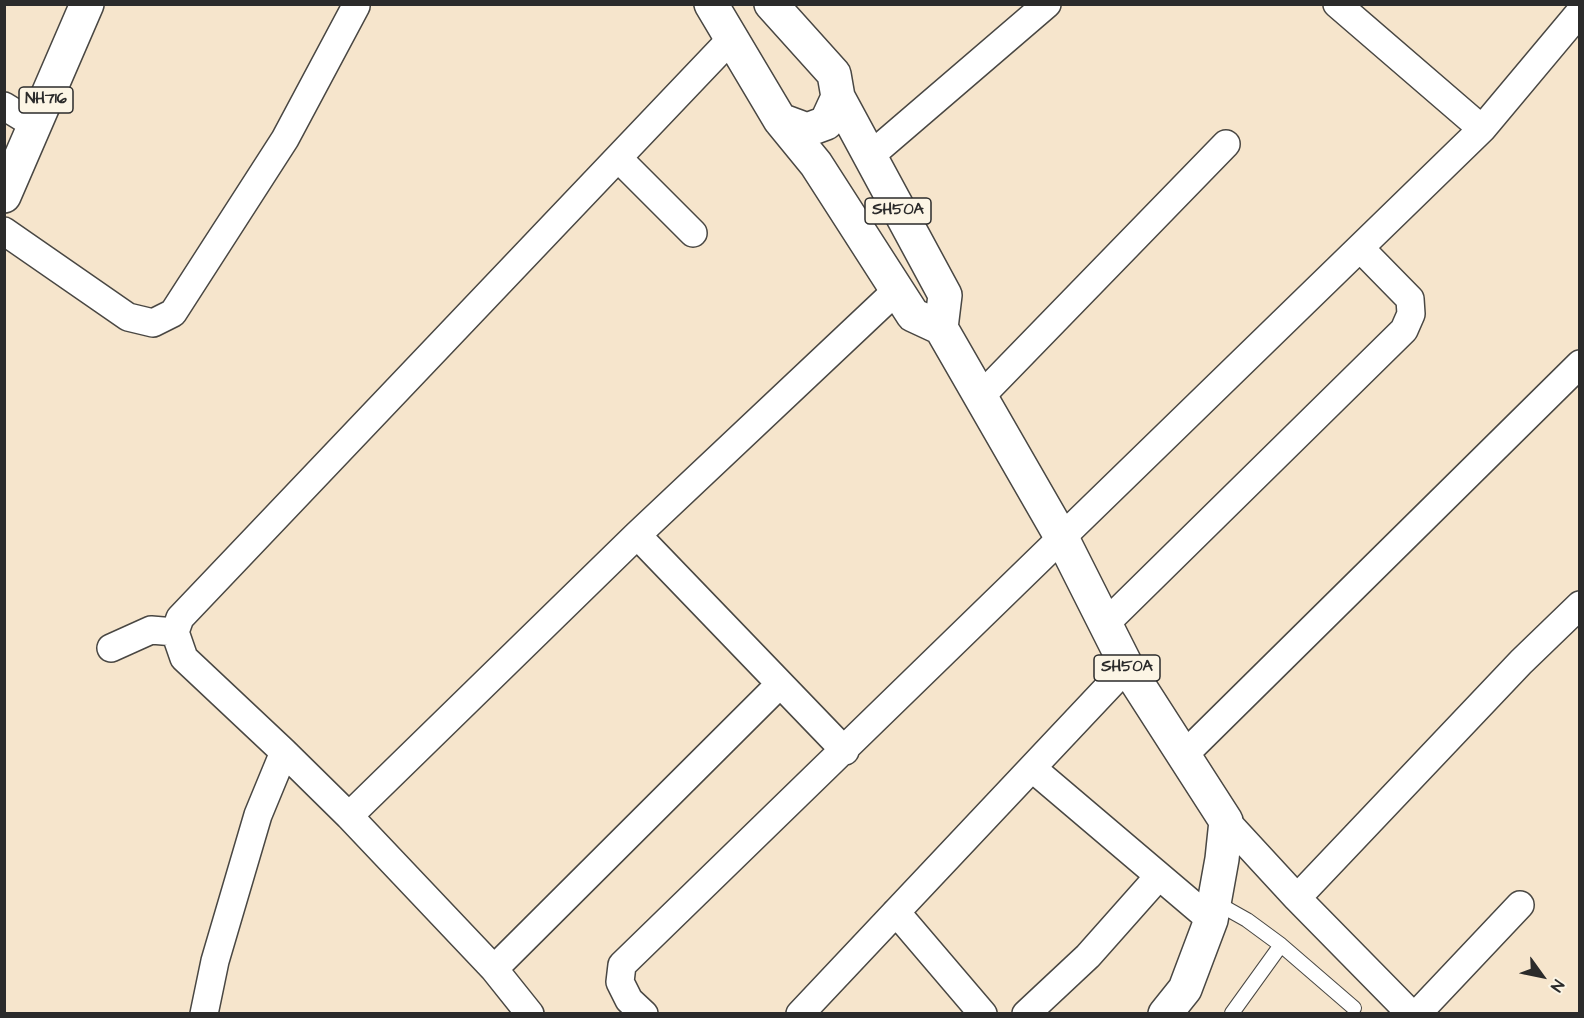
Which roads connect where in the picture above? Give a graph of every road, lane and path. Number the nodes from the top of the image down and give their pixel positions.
1 (65, 4) edge
2 (87, 4) edge
3 (711, 4) edge
4 (771, 4) edge
5 (1047, 4) edge
6 (1337, 4) edge
7 (356, 6) dead end
8 (1580, 12) edge
9 (732, 38) junction
10 (838, 97) junction
11 (19, 115) edge
12 (780, 120) junction
13 (1482, 129) junction
14 (4, 144) edge
15 (1226, 144) dead end
16 (870, 156) junction
17 (619, 159) junction
18 (4, 196) edge
19 (4, 231) edge
20 (693, 233) dead end
21 (1360, 248) junction
22 (897, 290) junction
23 (941, 328) junction
24 (1580, 364) edge
25 (982, 395) junction
26 (637, 535) junction
27 (1063, 540) junction
28 (1580, 605) edge
29 (1104, 625) junction
30 (175, 632) junction
31 (111, 648) dead end
32 (1127, 667) junction
33 (780, 684) junction
34 (845, 751) junction
35 (284, 752) junction
36 (1183, 756) junction
37 (1032, 768) junction
38 (348, 816) junction
39 (1226, 821) junction
40 (1159, 876) junction
41 (1297, 898) junction
42 (1520, 905) dead end
43 (1213, 911) junction
44 (896, 912) junction
45 (1281, 945) junction
46 (494, 969) junction
47 (1354, 1008) dead end
48 (1232, 1013) edge
49 (204, 1014) edge
50 (531, 1014) edge
51 (644, 1014) edge
52 (800, 1014) edge
53 (983, 1014) edge
54 (1026, 1014) edge
55 (1165, 1014) edge
56 (1411, 1014) edge
57 (1417, 1014) edge

1 - 11 main road, NH716
2 - 11 main road, NH716
3 - 9 main road
4 - 10 main road
5 - 16 street
6 - 13 street
7 - 19 street
8 - 13 street
9 - 12 main road
9 - 17 street
10 - 12 main road
10 - 16 main road, SH50A
11 - 14 main road, NH716
11 - 18 main road, NH716
12 - 22 main road
13 - 21 street
15 - 25 street
16 - 23 main road, SH50A
17 - 20 street
17 - 30 street
21 - 27 street
21 - 29 street
22 - 23 main road
22 - 26 street
23 - 25 main road, SH50A
24 - 36 street
25 - 27 main road, SH50A
26 - 33 street
26 - 38 street
27 - 29 main road, SH50A
27 - 34 street
28 - 41 street
29 - 32 main road, SH50A
30 - 31 street
30 - 35 street
32 - 36 main road, SH50A
32 - 37 street
33 - 34 street
33 - 46 street
34 - 51 street
35 - 38 street
35 - 49 street
36 - 39 main road, SH50A
37 - 40 street
37 - 44 street
38 - 46 street
39 - 41 street
39 - 43 main road
40 - 43 street
40 - 54 street
41 - 56 street
42 - 57 street
43 - 45 lane
43 - 55 main road
44 - 52 street
44 - 53 street
45 - 47 lane
45 - 48 lane
46 - 50 street

